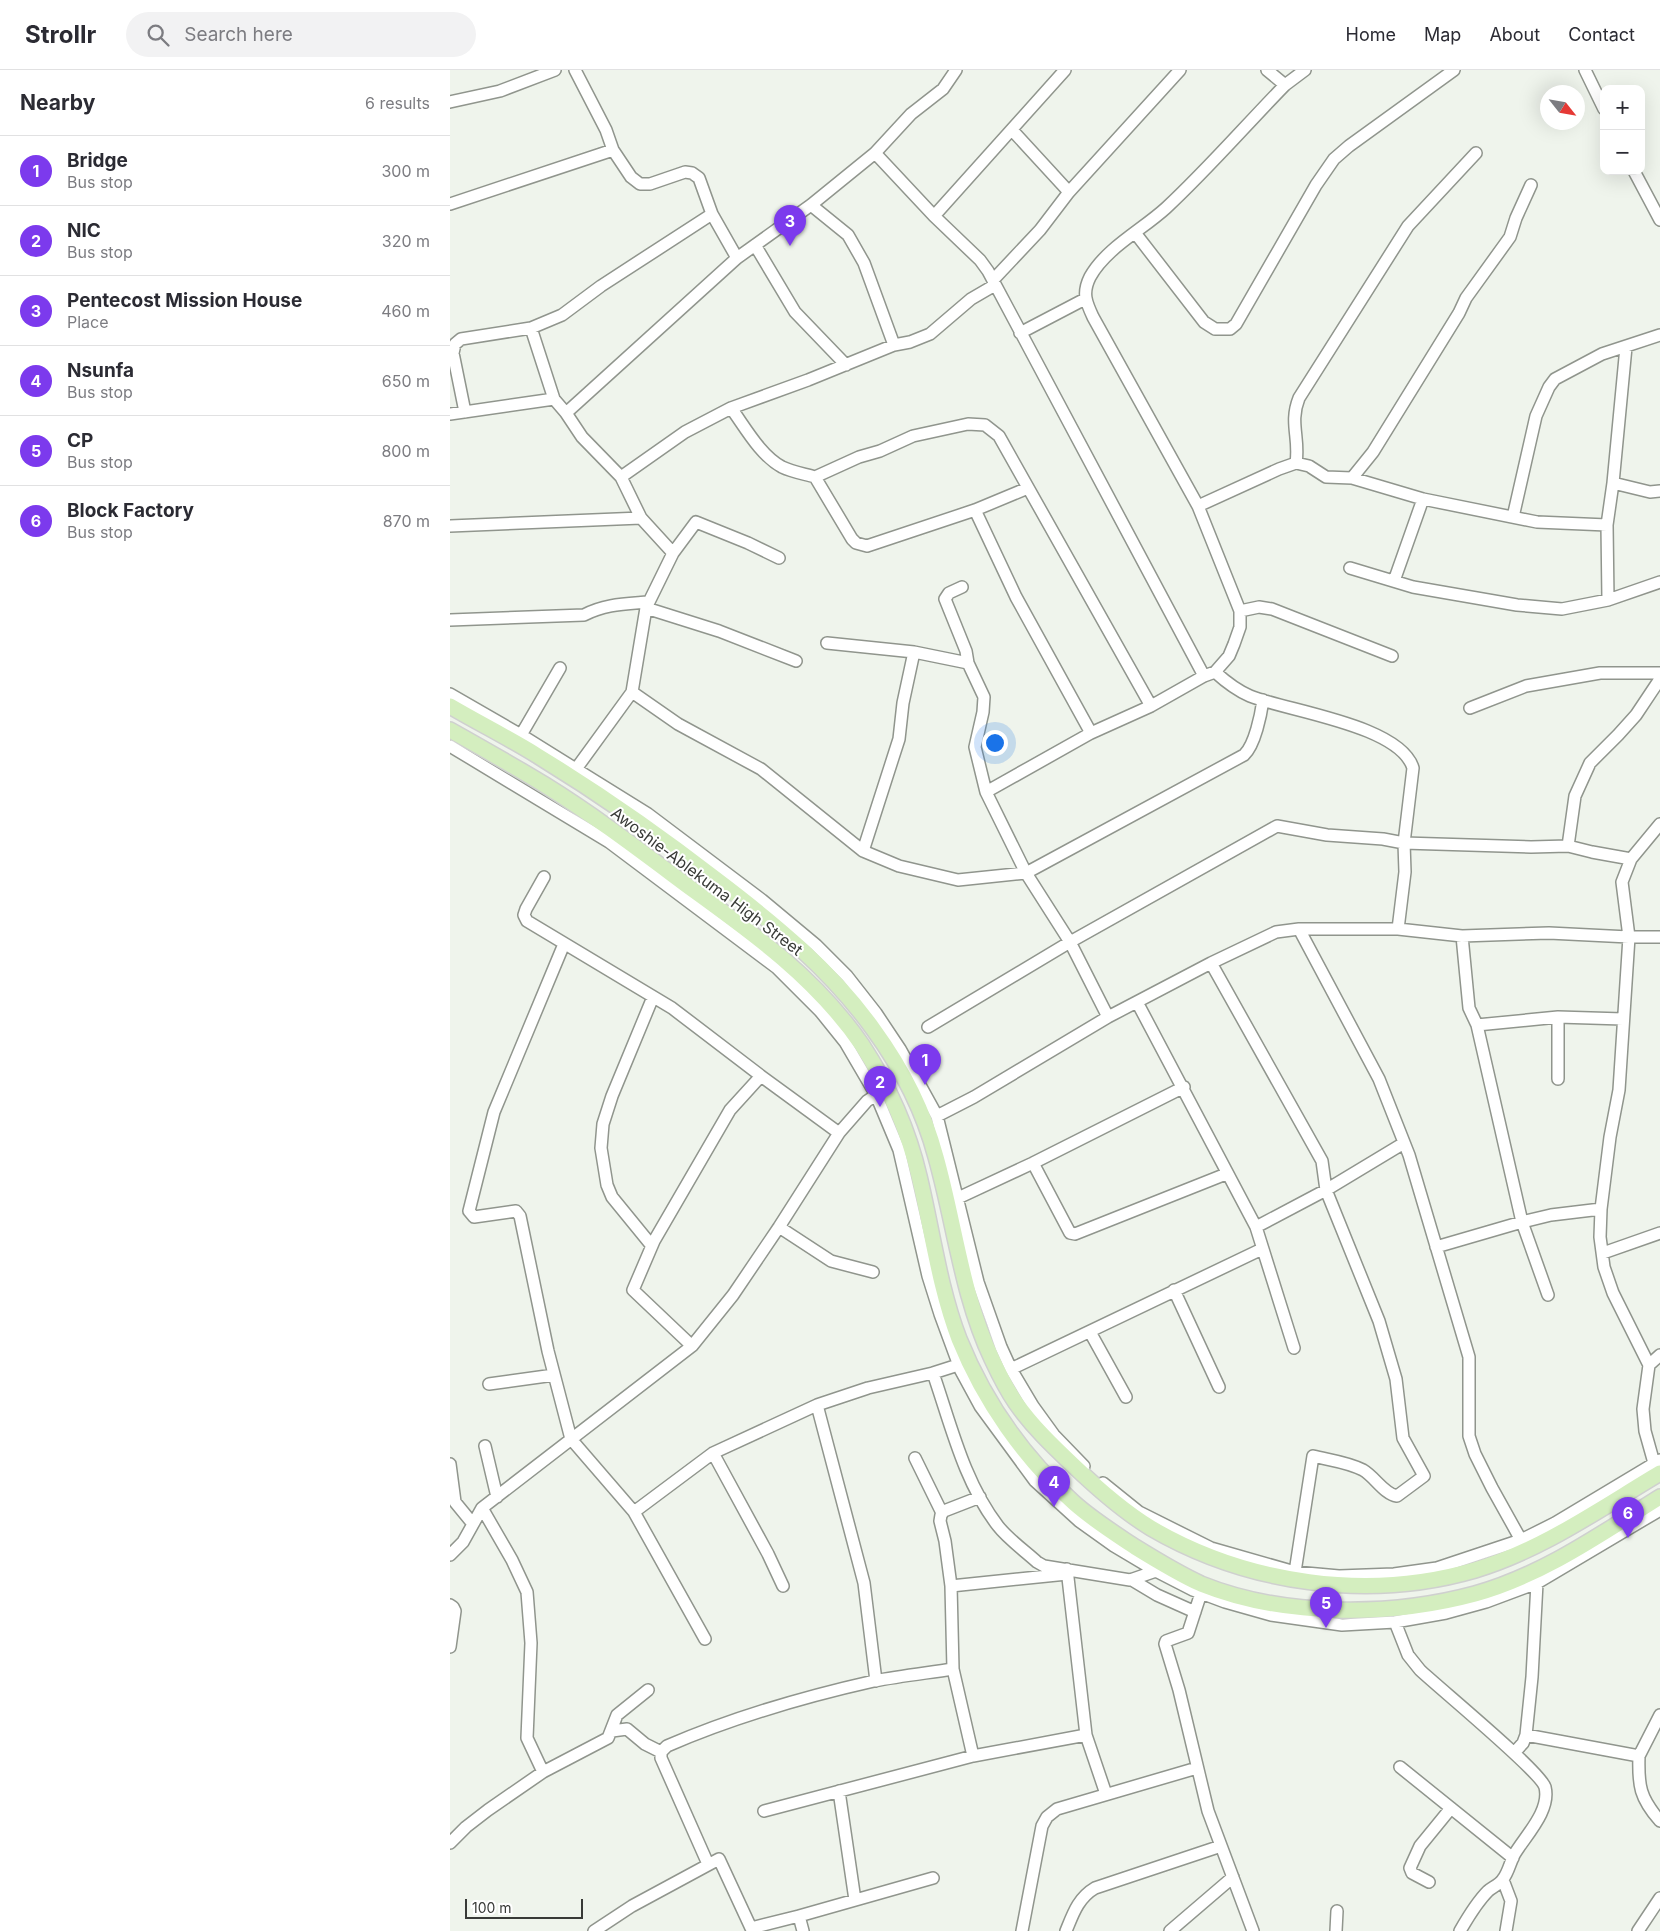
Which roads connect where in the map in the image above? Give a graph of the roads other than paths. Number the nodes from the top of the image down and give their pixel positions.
1 (555, 70) edge
2 (575, 70) edge
3 (956, 70) edge
4 (1065, 70) edge
5 (1180, 70) edge
6 (1266, 70) edge
7 (1304, 70) edge
8 (1454, 70) edge
9 (1585, 70) edge
10 (1285, 85) junction
11 (1600, 101) edge
12 (450, 102) edge
13 (1012, 130) junction
14 (613, 150) junction
15 (875, 153) junction
16 (1476, 153) dead end
17 (1636, 175) edge
18 (1531, 185) dead end
19 (1070, 192) junction
20 (450, 204) edge
21 (811, 205) junction
22 (712, 214) junction
23 (934, 216) junction
24 (1660, 220) edge
25 (1136, 234) junction
26 (755, 245) junction
27 (737, 258) junction
28 (994, 283) junction
29 (1085, 299) junction
30 (530, 328) junction
31 (1020, 333) junction
32 (1660, 336) edge
33 (894, 345) junction
34 (1626, 347) junction
35 (846, 365) junction
36 (554, 399) junction
37 (731, 408) junction
38 (465, 412) junction
39 (566, 413) junction
40 (450, 414) edge
41 (1296, 463) junction
42 (621, 477) junction
43 (815, 477) junction
44 (1352, 478) junction
45 (1613, 483) junction
46 (1028, 488) junction
47 (1660, 491) edge
48 (1423, 499) junction
49 (1198, 506) junction
50 (975, 510) junction
51 (1513, 517) junction
52 (641, 518) junction
53 (1607, 525) junction
54 (450, 526) edge
55 (673, 553) junction
56 (778, 558) dead end
57 (1350, 568) dead end
58 (1394, 580) junction
59 (1660, 582) edge
60 (962, 587) dead end
61 (1608, 600) junction
62 (647, 605) junction
63 (1240, 611) junction
64 (450, 620) edge
65 (827, 643) dead end
66 (914, 652) junction
67 (1392, 656) dead end
68 (796, 661) dead end
69 (968, 663) junction
70 (560, 668) dead end
71 (1660, 673) edge
72 (1209, 674) junction
73 (1660, 679) edge
74 (632, 692) junction
75 (450, 694) edge
76 (1263, 700) junction
77 (450, 706) edge
78 (1151, 706) junction
79 (1470, 708) dead end
80 (450, 730) edge
81 (1090, 733) junction
82 (521, 735) junction
83 (450, 746) edge
84 (494, 764) junction
85 (576, 769) junction
86 (986, 792) junction
87 (623, 811) junction
88 (1660, 824) edge
89 (611, 830) junction
90 (1404, 843) junction
91 (1568, 846) junction
92 (863, 851) junction
93 (1631, 859) junction
94 (643, 860) junction
95 (1026, 873) junction
96 (544, 877) dead end
97 (1398, 929) junction
98 (1299, 930) junction
99 (1462, 936) junction
100 (1629, 937) junction
101 (1660, 937) edge
102 (1070, 942) junction
103 (564, 944) junction
104 (1210, 964) junction
105 (653, 997) junction
106 (1137, 1002) junction
107 (1108, 1017) junction
108 (1558, 1017) junction
109 (1623, 1019) junction
110 (1477, 1025) junction
111 (928, 1027) dead end
112 (761, 1076) junction
113 (1558, 1079) dead end
114 (1184, 1087) junction
115 (876, 1095) junction
116 (937, 1116) junction
117 (839, 1133) junction
118 (1404, 1143) junction
119 (1033, 1163) junction
120 (1226, 1174) junction
121 (1326, 1190) junction
122 (958, 1198) junction
123 (1601, 1209) junction
124 (1522, 1222) junction
125 (779, 1227) junction
126 (1256, 1227) junction
127 (1660, 1234) edge
128 (652, 1246) junction
129 (1436, 1247) junction
130 (1262, 1249) junction
131 (1602, 1253) junction
132 (873, 1272) dead end
133 (1174, 1290) junction
134 (1548, 1295) dead end
135 (1090, 1332) junction
136 (692, 1346) junction
137 (1294, 1348) dead end
138 (1660, 1355) edge
139 (958, 1365) junction
140 (1649, 1365) junction
141 (1011, 1370) junction
142 (933, 1373) junction
143 (554, 1375) junction
144 (489, 1384) dead end
145 (1219, 1387) dead end
146 (1126, 1397) dead end
147 (817, 1404) junction
148 (571, 1439) junction
149 (485, 1446) dead end
150 (713, 1453) junction
151 (915, 1458) dead end
152 (450, 1464) edge
153 (1658, 1465) edge
154 (497, 1497) junction
155 (980, 1497) junction
156 (1660, 1507) edge
157 (482, 1508) junction
158 (634, 1512) junction
159 (942, 1513) junction
160 (473, 1524) junction
161 (1606, 1537) junction
162 (1521, 1540) junction
163 (450, 1555) edge
164 (1067, 1571) junction
165 (1156, 1571) junction
166 (1295, 1572) junction
167 (1132, 1580) junction
168 (1537, 1583) junction
169 (783, 1586) dead end
170 (951, 1586) junction
171 (1201, 1593) junction
172 (450, 1604) edge
173 (1195, 1612) junction
174 (1395, 1622) junction
175 (705, 1639) dead end
176 (450, 1647) edge
177 (953, 1669) junction
178 (876, 1681) junction
179 (648, 1690) dead end
180 (1660, 1715) edge
181 (612, 1731) junction
182 (1086, 1735) junction
183 (1526, 1735) junction
184 (662, 1752) junction
185 (1514, 1753) junction
186 (973, 1756) junction
187 (1640, 1756) junction
188 (1400, 1767) dead end
189 (1197, 1768) junction
190 (543, 1772) junction
191 (839, 1791) junction
192 (1106, 1794) junction
193 (1451, 1808) junction
194 (764, 1811) dead end
195 (1660, 1821) edge
196 (450, 1843) edge
197 (1221, 1846) junction
198 (1513, 1858) junction
199 (708, 1864) junction
200 (1234, 1877) junction
201 (933, 1878) dead end
202 (1503, 1880) junction
203 (1428, 1882) dead end
204 (1660, 1898) edge
205 (855, 1900) junction
206 (1337, 1911) dead end
207 (799, 1916) junction
208 (594, 1931) edge
209 (802, 1931) edge
210 (1022, 1931) edge
211 (1066, 1931) edge
212 (1170, 1931) edge
213 (1253, 1931) edge
214 (1336, 1931) edge
215 (1460, 1931) edge
216 (1506, 1931) edge
217 (1638, 1931) edge

1 - 12 street
2 - 14 street
3 - 15 street
4 - 13 street
5 - 19 street
6 - 10 street
7 - 10 street
8 - 25 street
9 - 11 street
10 - 25 street
13 - 19 street
13 - 23 street
14 - 20 street
14 - 22 street
15 - 21 street
15 - 23 street
16 - 41 street
17 - 24 street
18 - 44 street
19 - 28 street
21 - 26 street
21 - 33 street
22 - 27 street
22 - 30 street
23 - 28 street
25 - 29 street
26 - 27 street
26 - 35 street
27 - 39 street
28 - 31 street
28 - 33 street
29 - 31 street
29 - 49 street
30 - 36 street
30 - 38 street
31 - 72 street
32 - 34 street
33 - 35 street
34 - 45 street
34 - 51 street
35 - 37 street
36 - 38 street
36 - 39 street
37 - 42 street
37 - 43 street
38 - 40 street
39 - 42 street
41 - 44 street
41 - 49 street
42 - 52 street
43 - 46 street
43 - 50 street
44 - 48 street
45 - 47 street
45 - 53 street
46 - 50 street
46 - 78 street
48 - 51 street
48 - 58 street
49 - 63 street
50 - 81 street
51 - 53 street
52 - 54 street
52 - 55 street
53 - 61 street
55 - 56 street
55 - 62 street
57 - 58 street
58 - 61 street
59 - 61 street
60 - 69 street
62 - 64 street
62 - 68 street
62 - 74 street
63 - 67 street
63 - 72 street
65 - 66 street
66 - 69 street
66 - 92 street
69 - 86 street
70 - 82 street
71 - 79 street
72 - 76 street
72 - 78 street
73 - 91 street
74 - 85 street
74 - 92 street
75 - 82 street, Awoshie-Ablekuma High Street
76 - 90 street
76 - 95 street
77 - 87 main road, Awoshie-Ablekuma High Street
78 - 81 street
80 - 84 main road, Awoshie-Ablekuma High Street
81 - 86 street
82 - 85 street, Awoshie-Ablekuma High Street
83 - 84 street, Awoshie-Ablekuma High Street
84 - 89 main road, Awoshie-Ablekuma High Street
84 - 94 street, Awoshie-Ablekuma High Street
85 - 116 street, Awoshie-Ablekuma High Street
86 - 95 street
87 - 89 main road
87 - 153 main road, Awoshie-Ablekuma High Street
88 - 93 street
89 - 94 main road, Awoshie-Ablekuma High Street
90 - 91 street
90 - 97 street
90 - 102 street
91 - 93 street
92 - 95 street
93 - 100 street
94 - 115 street, Awoshie-Ablekuma High Street
94 - 161 main road, Awoshie-Ablekuma High Street
95 - 102 street
96 - 103 street
97 - 98 street
97 - 99 street
98 - 104 street
98 - 118 street
99 - 100 street
99 - 110 street
100 - 101 street
100 - 109 street
102 - 107 street
102 - 111 street
103 - 105 street
103 - 143 street
104 - 106 street
104 - 121 street
105 - 112 street
105 - 128 street
106 - 107 street
106 - 114 street
107 - 116 street
108 - 109 street
108 - 110 street
108 - 113 street
109 - 123 street
110 - 124 street
112 - 117 street
112 - 128 street
114 - 119 street
114 - 120 street
115 - 117 street
115 - 139 street, Awoshie-Ablekuma High Street
116 - 122 street, Awoshie-Ablekuma High Street
117 - 125 street
118 - 121 street
118 - 129 street
119 - 120 street
119 - 122 street
120 - 126 street
121 - 126 street
121 - 166 street
122 - 141 street, Awoshie-Ablekuma High Street
123 - 124 street
123 - 131 street
124 - 129 street
124 - 134 street
125 - 132 street
125 - 136 street
126 - 130 street
127 - 131 street
128 - 136 street
129 - 162 street
130 - 133 street
130 - 137 street
131 - 140 street
133 - 135 street
133 - 145 street
135 - 141 street
135 - 146 street
136 - 148 street
138 - 140 street
139 - 142 street
139 - 165 street, Awoshie-Ablekuma High Street
140 - 153 street
141 - 166 street, Awoshie-Ablekuma High Street
142 - 147 street
142 - 155 street
143 - 144 street
143 - 148 street
147 - 150 street
147 - 178 street
148 - 154 street
148 - 158 street
149 - 154 street
150 - 158 street
150 - 169 street
151 - 159 street
152 - 160 street
153 - 162 street, Awoshie-Ablekuma High Street
154 - 157 street
155 - 159 street
155 - 164 street
156 - 161 main road, Awoshie-Ablekuma High Street
157 - 160 street
157 - 190 street
158 - 175 street
159 - 170 street
160 - 163 street
161 - 168 street, Awoshie-Ablekuma High Street
162 - 166 street, Awoshie-Ablekuma High Street
164 - 167 street
164 - 170 street
164 - 182 street
165 - 167 street
165 - 171 street, Awoshie-Ablekuma High Street
167 - 173 street
168 - 174 street, Awoshie-Ablekuma High Street
168 - 183 street
170 - 177 street
171 - 173 street
171 - 174 street, Awoshie-Ablekuma High Street
172 - 176 street
173 - 189 street
174 - 185 street
177 - 178 street
177 - 186 street
178 - 184 street
179 - 181 street
180 - 187 street
181 - 184 street
181 - 190 street
182 - 186 street
182 - 192 street
183 - 185 street
183 - 187 street
184 - 199 street
185 - 198 street
186 - 191 street
187 - 195 street
188 - 193 street
189 - 192 street
189 - 197 street
190 - 196 street
191 - 194 street
191 - 205 street
192 - 210 street
193 - 198 street
193 - 203 street
197 - 200 street
197 - 211 street
198 - 202 street
199 - 207 street
199 - 208 street
200 - 212 street
200 - 213 street
201 - 205 street
202 - 215 street
202 - 216 street
204 - 217 street
205 - 207 street
206 - 214 street
207 - 209 street

